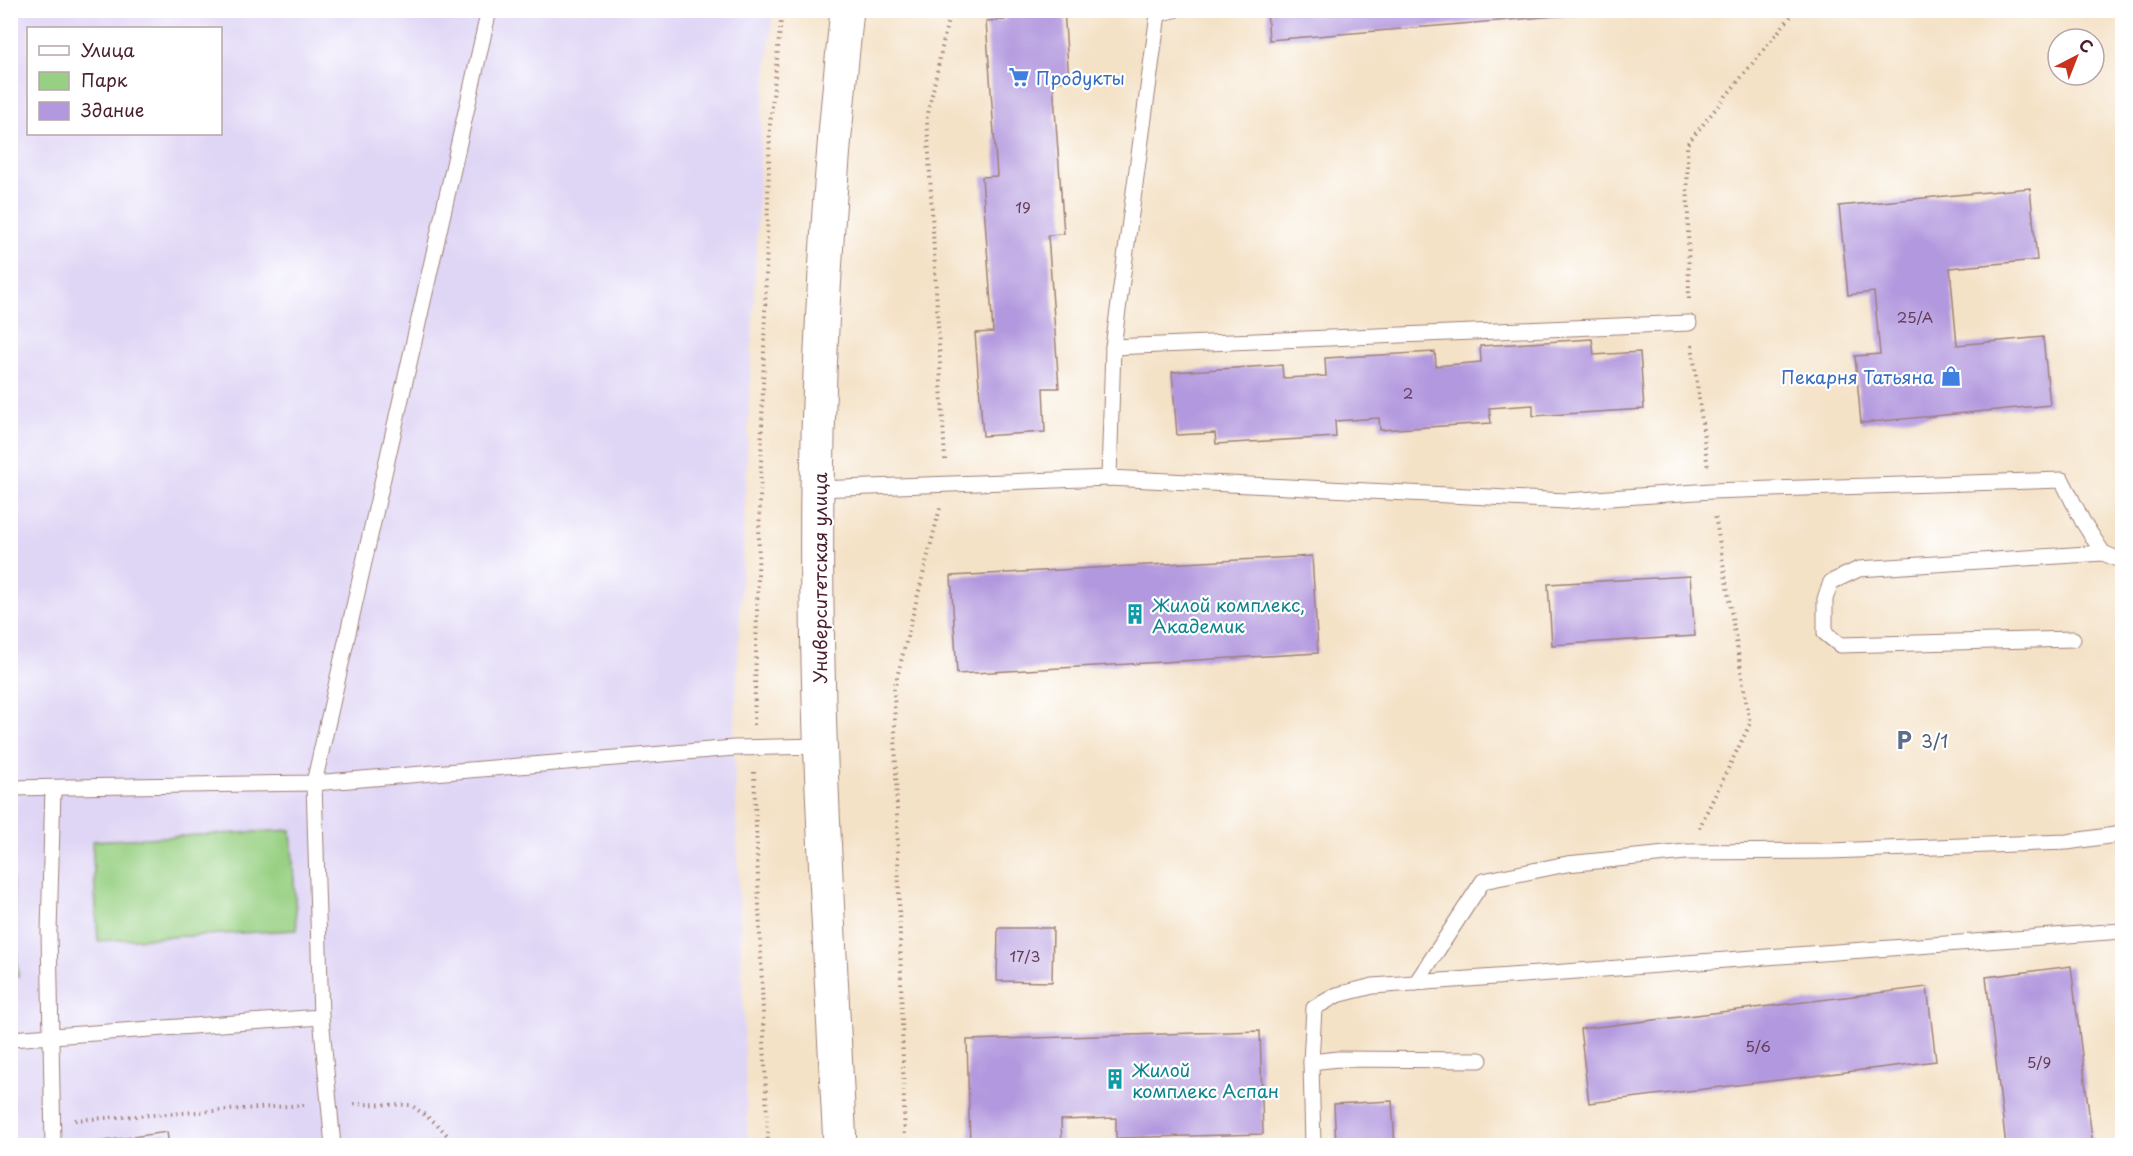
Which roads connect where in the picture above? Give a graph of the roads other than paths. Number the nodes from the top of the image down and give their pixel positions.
1 (489, 10) edge
2 (847, 10) edge
3 (1174, 10) edge
4 (1156, 12) edge
5 (1689, 323) road end
6 (1113, 347) junction
7 (1109, 478) junction
8 (817, 489) junction
9 (2103, 554) junction
10 (2122, 561) edge
11 (2073, 639) dead end
12 (820, 746) junction
13 (314, 783) junction
14 (10, 788) edge
15 (53, 788) junction
16 (2122, 834) edge
17 (2122, 931) edge
18 (1416, 983) junction
19 (321, 1017) junction
20 (50, 1036) junction
21 (10, 1039) edge
22 (1480, 1060) dead end
23 (1311, 1062) junction
24 (53, 1146) edge
25 (333, 1146) edge
26 (840, 1146) edge
27 (1313, 1146) edge

1 - 13 lane
2 - 8 main road, Университетская улица
3 - 4 lane
4 - 6 lane
5 - 6 lane
6 - 7 lane
7 - 8 lane
7 - 9 lane
8 - 12 main road, Университетская улица
9 - 10 lane
9 - 11 lane
12 - 13 lane
12 - 26 main road, Университетская улица
13 - 15 lane
13 - 19 lane
14 - 15 lane
15 - 20 lane
16 - 18 lane
17 - 18 lane
18 - 23 lane
19 - 20 lane
19 - 25 lane
20 - 21 lane
20 - 24 lane
22 - 23 lane
23 - 27 lane

